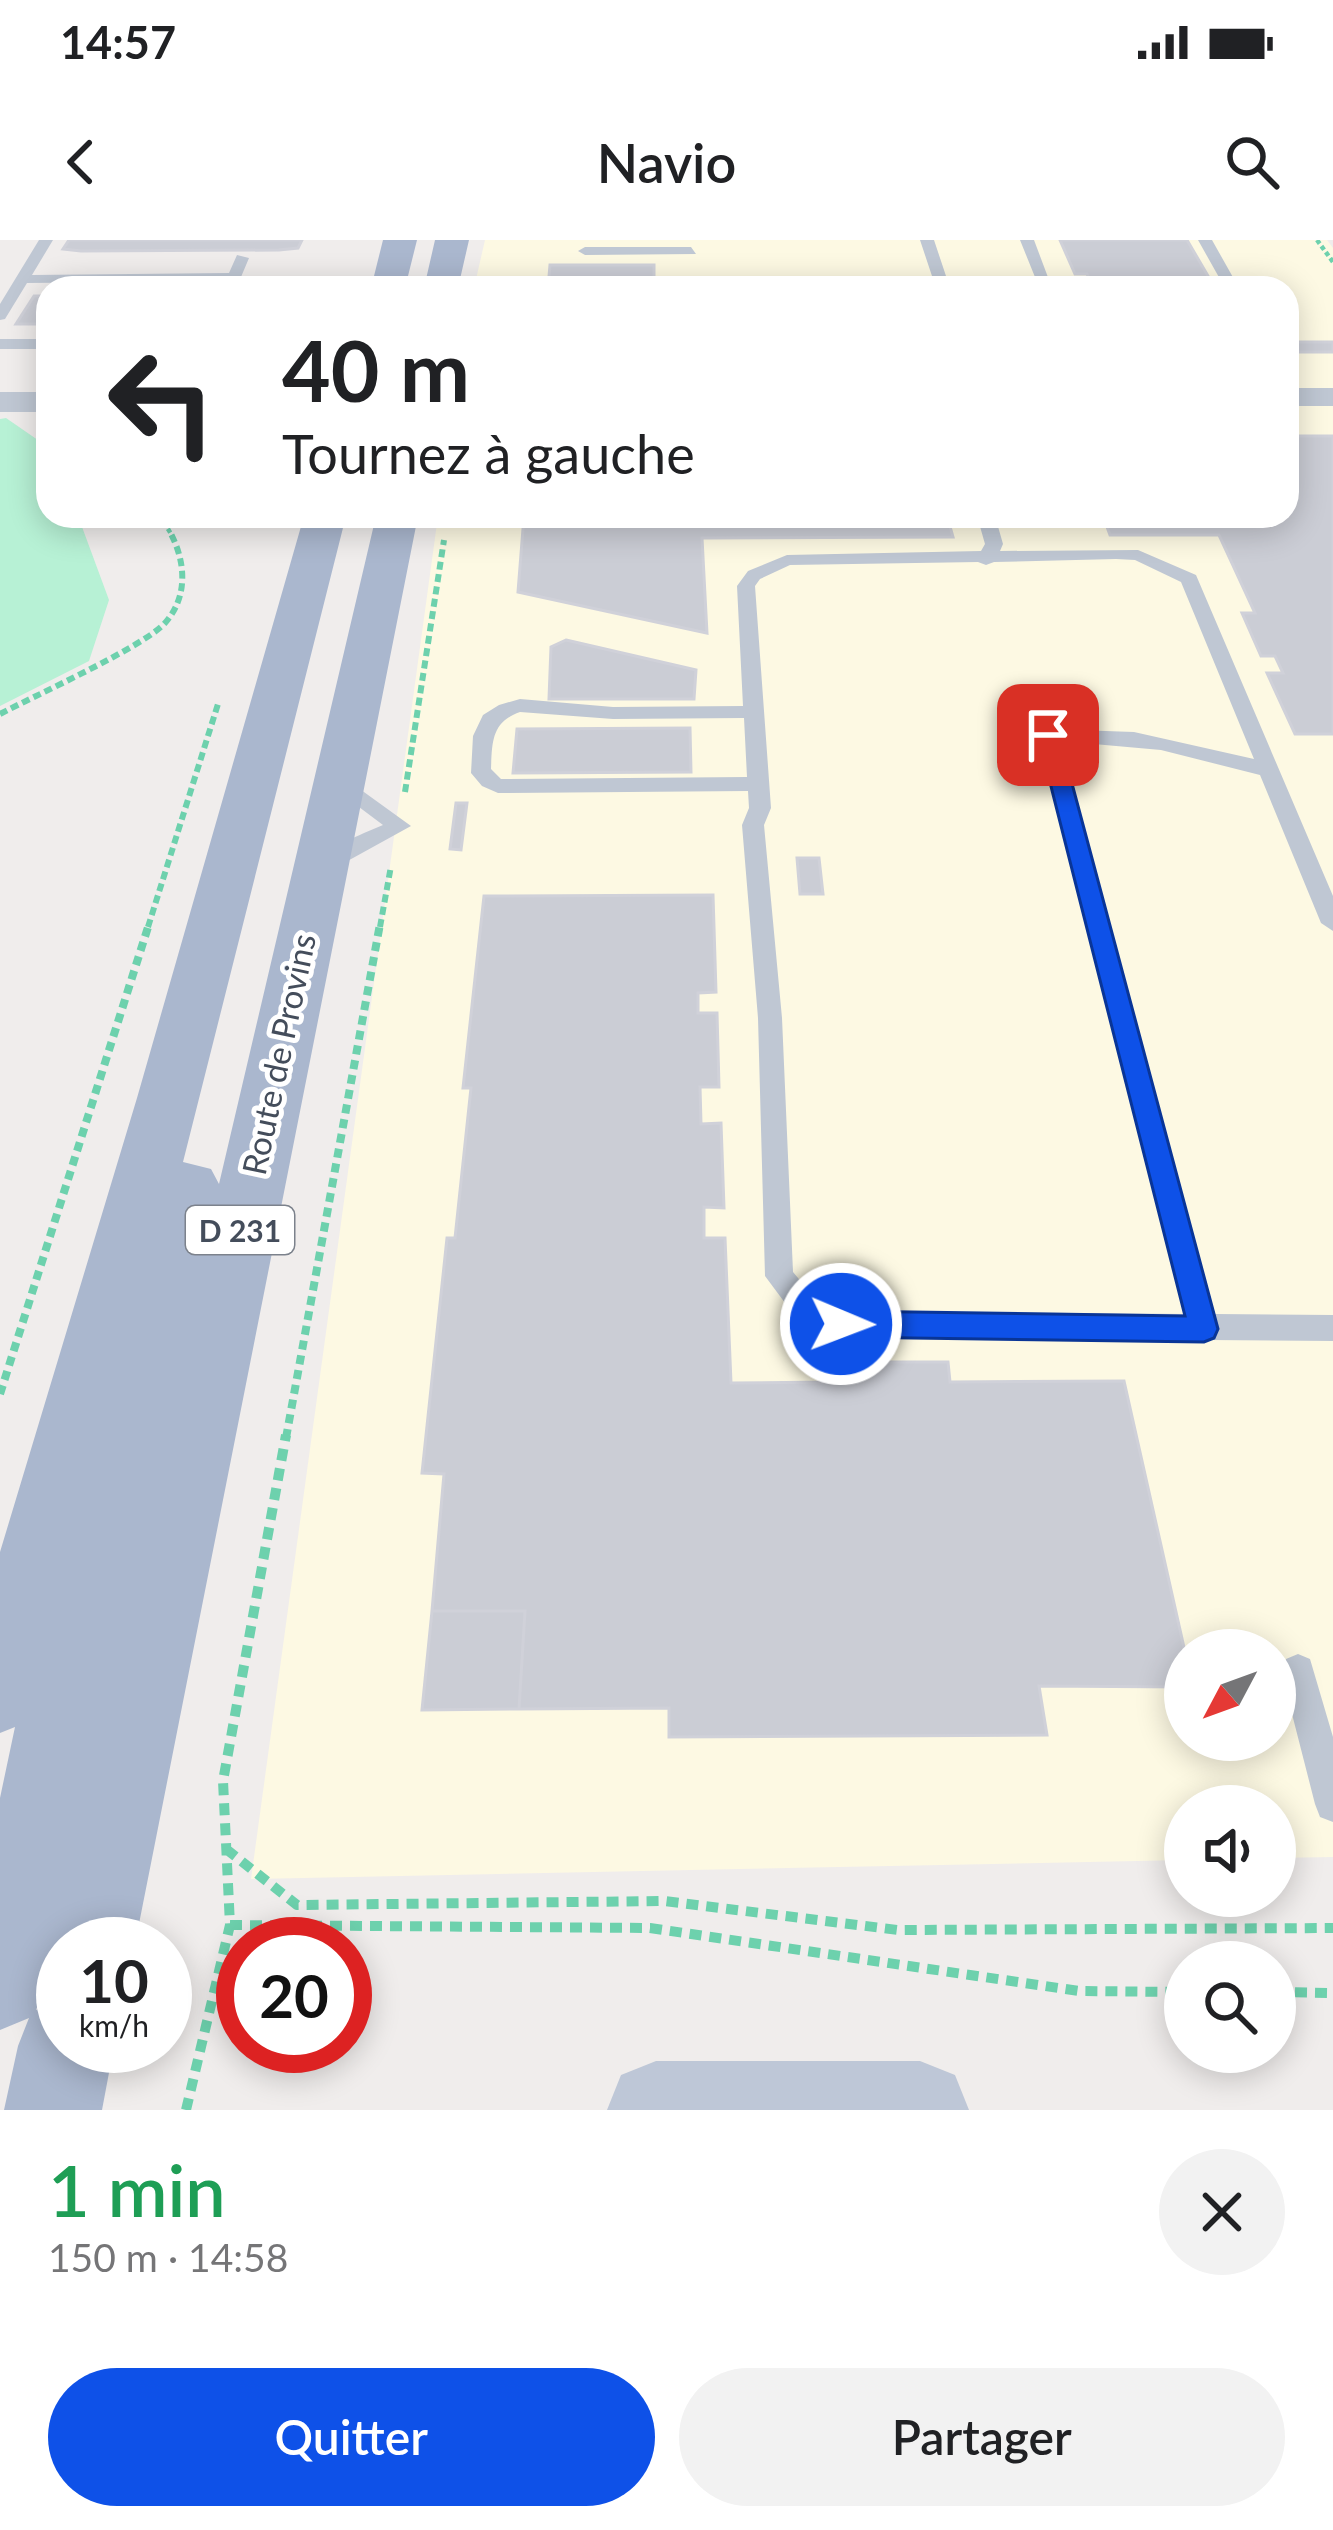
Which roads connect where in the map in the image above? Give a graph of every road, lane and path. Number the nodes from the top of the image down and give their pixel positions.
1 (46, 240) edge
2 (400, 240) edge
3 (452, 240) edge
4 (927, 240) edge
5 (1027, 240) edge
6 (1205, 240) edge
7 (1317, 240) edge
8 (691, 250) dead end
9 (585, 251) dead end
10 (115, 258) dead end
11 (242, 258) dead end
12 (1333, 262) edge
13 (104, 276) edge
14 (235, 276) edge
15 (391, 276) edge
16 (444, 276) edge
17 (939, 276) edge
18 (1042, 276) edge
19 (1225, 276) edge
20 (22, 279) junction
21 (36, 279) edge
22 (0, 316) edge
23 (0, 344) edge
24 (36, 344) edge
25 (1299, 394) edge
26 (1333, 397) edge
27 (0, 402) edge
28 (36, 402) edge
29 (169, 528) edge
30 (322, 528) edge
31 (420, 528) edge
32 (421, 528) edge
33 (989, 528) edge
34 (986, 560) junction
35 (226, 682) dead end
36 (753, 712) junction
37 (0, 714) edge
38 (1271, 771) junction
39 (339, 781) junction
40 (759, 784) junction
41 (400, 826) junction
42 (318, 870) junction
43 (1333, 923) edge
44 (169, 1098) junction
45 (1333, 1328) edge
46 (1204, 1329) junction
47 (0, 1394) edge
48 (1298, 1671) dead end
49 (0, 1690) edge
50 (1333, 1804) edge
51 (225, 1848) junction
52 (94, 1917) edge
53 (229, 1917) edge
54 (372, 1926) edge
55 (1333, 1928) edge
56 (0, 1984) edge
57 (216, 1984) edge
58 (1164, 1992) edge
59 (1296, 1992) edge
60 (1333, 1993) edge
61 (61, 2073) edge
62 (53, 2110) edge
63 (186, 2110) edge
64 (656, 2110) edge
65 (920, 2110) edge

1 - 20 lane
2 - 15 main road
3 - 16 main road
4 - 17 lane
5 - 18 lane
6 - 19 lane
7 - 12 path
8 - 9 lane
10 - 13 lane
11 - 14 lane
20 - 21 lane
20 - 22 lane
23 - 24 lane
25 - 26 street
27 - 28 street
29 - 37 path
30 - 44 main road, D 231
31 - 39 main road, Route de Provins / D 231
32 - 41 path
33 - 34 lane
34 - 36 lane
34 - 38 lane
35 - 47 path
36 - 40 lane
36 - 40 lane
38 - 43 lane
38 - 46 lane
39 - 41 lane
39 - 42 main road, Route de Provins / D 231
40 - 46 lane
41 - 42 lane
41 - 51 path
42 - 52 main road, Route de Provins / D 231
44 - 49 main road, D 231
44 - 56 main road
45 - 46 lane
48 - 50 lane
51 - 53 path
51 - 55 path
54 - 58 path
57 - 63 path
59 - 60 path
61 - 62 main road
64 - 65 main road

